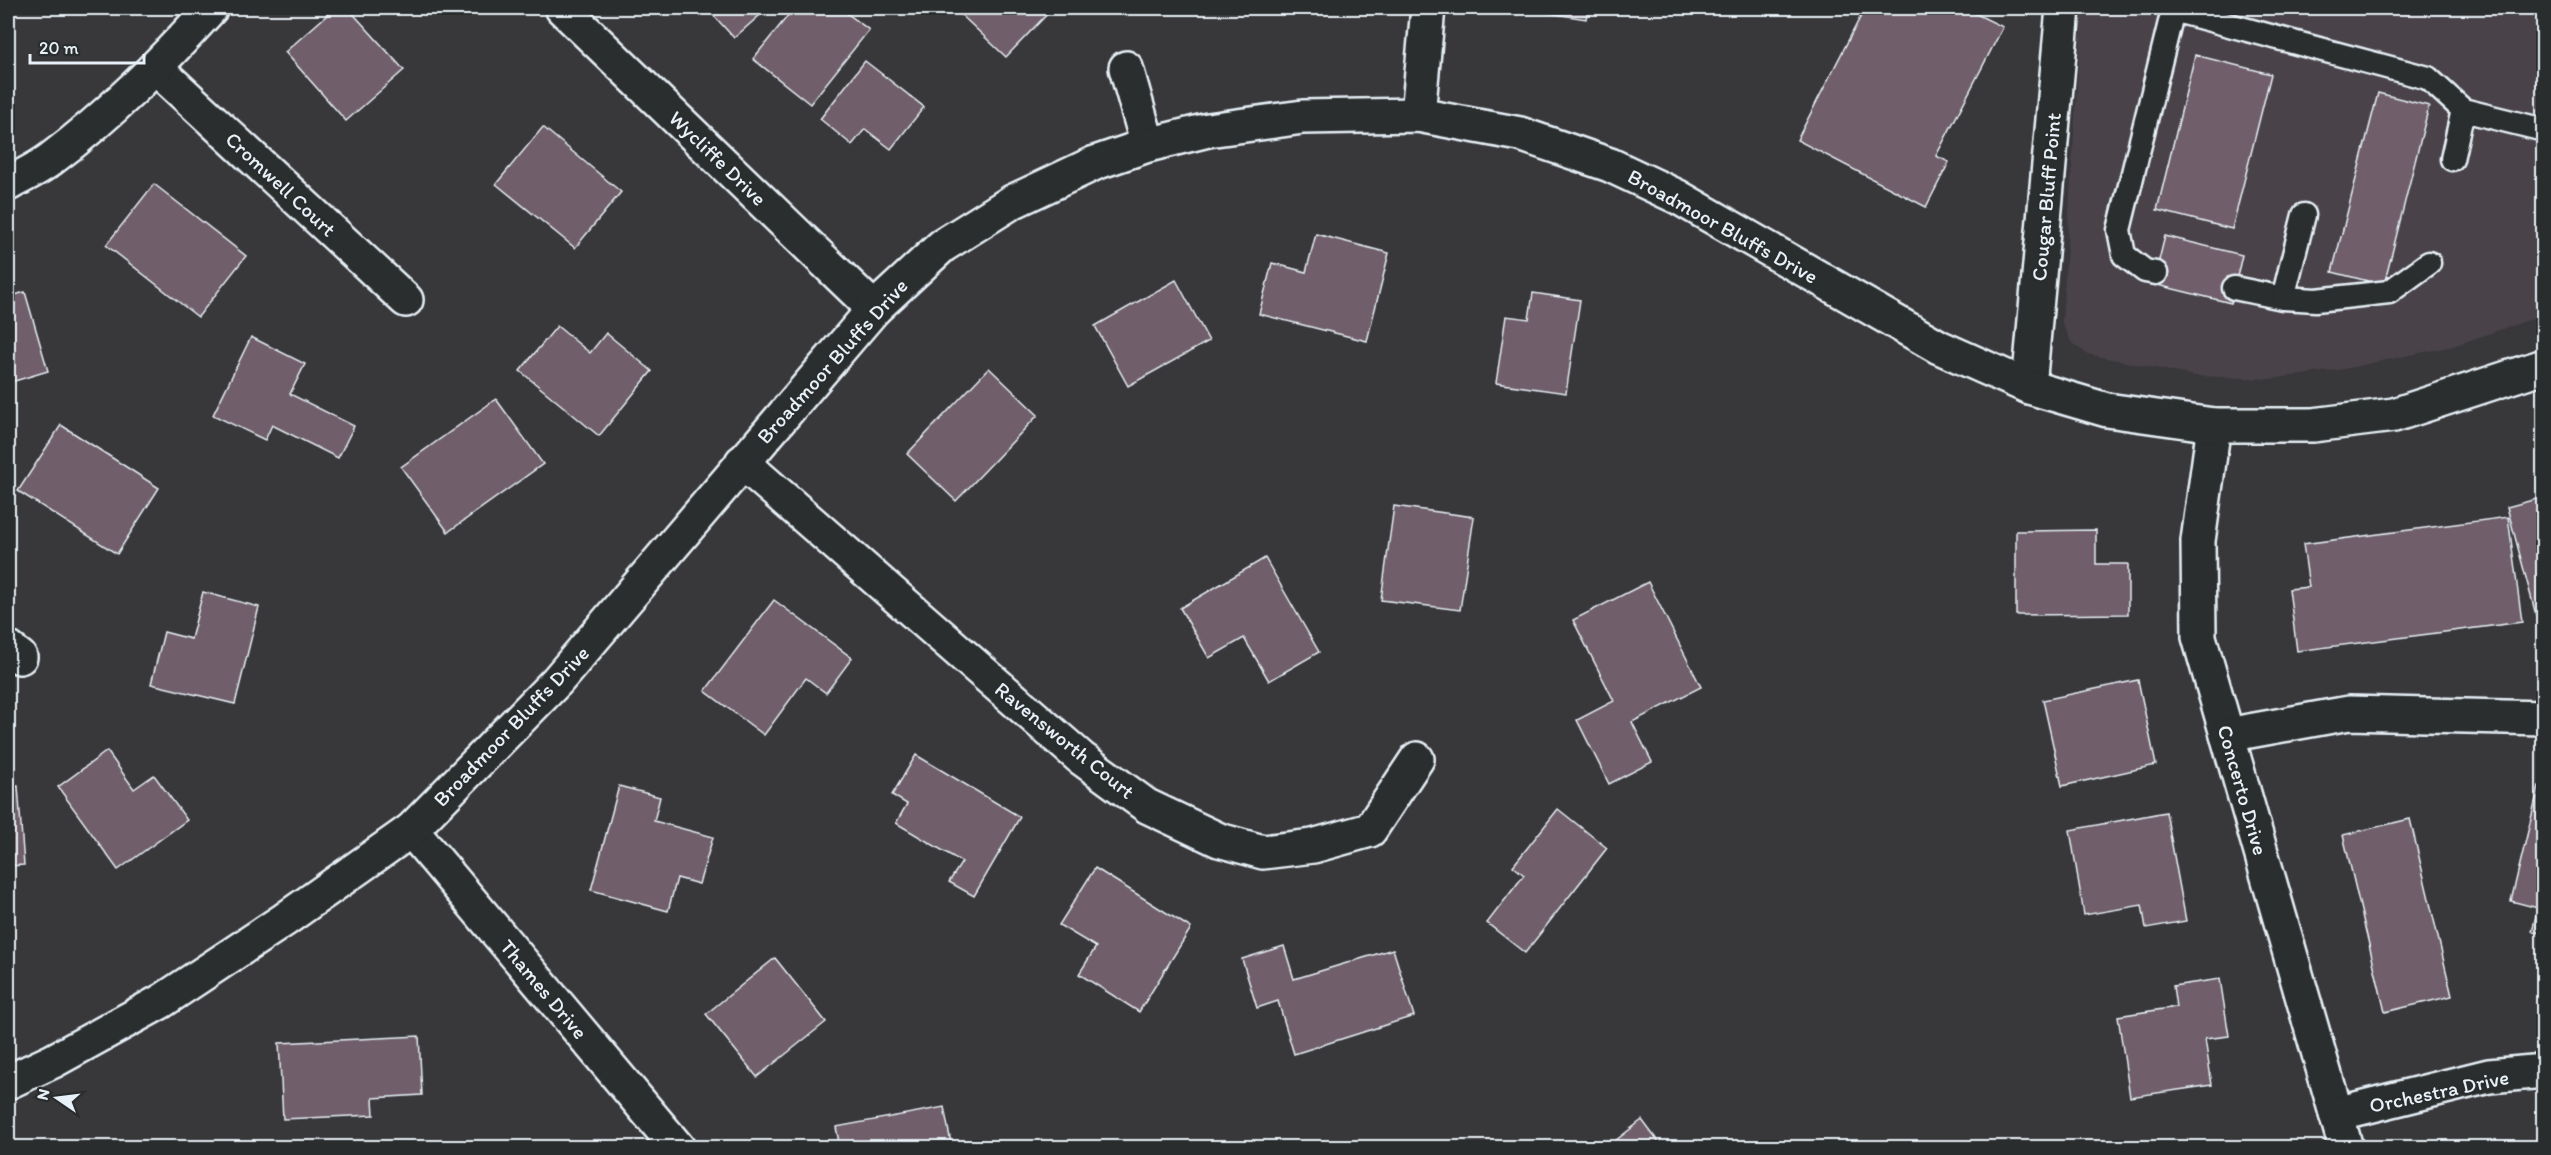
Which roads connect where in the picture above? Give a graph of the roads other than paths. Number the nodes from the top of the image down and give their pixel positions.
1 (211, 8) edge
2 (562, 8) edge
3 (1428, 8) edge
4 (2062, 8) edge
5 (156, 68) junction
6 (1126, 68) dead end
7 (2463, 110) junction
8 (1418, 115) junction
9 (2544, 130) edge
10 (1148, 145) junction
11 (2452, 159) dead end
12 (8, 184) edge
13 (2304, 215) dead end
14 (2429, 263) dead end
15 (2156, 273) dead end
16 (2234, 288) dead end
17 (2283, 298) junction
18 (406, 300) dead end
19 (874, 309) junction
20 (2544, 366) edge
21 (2029, 387) junction
22 (2214, 425) junction
23 (742, 462) junction
24 (2544, 718) edge
25 (2227, 735) junction
26 (1417, 759) dead end
27 (411, 830) junction
28 (2544, 1071) edge
29 (8, 1082) edge
30 (2336, 1114) junction
31 (678, 1148) edge
32 (2346, 1148) edge

1 - 5 street
2 - 19 street, Wycliffe Drive
3 - 8 street
4 - 21 street, Cougar Bluff Point
5 - 12 street
5 - 18 street, Cromwell Court
6 - 10 street
7 - 9 lane
7 - 11 lane
7 - 15 lane
8 - 10 street, Broadmoor Bluffs Drive
8 - 21 street, Broadmoor Bluffs Drive
10 - 19 street, Broadmoor Bluffs Drive
13 - 17 lane
14 - 17 lane
16 - 17 lane
19 - 23 street, Broadmoor Bluffs Drive
20 - 22 street, Broadmoor Bluffs Drive
21 - 22 street, Broadmoor Bluffs Drive
22 - 25 street, Concerto Drive
23 - 26 street, Ravensworth Court
23 - 27 street, Broadmoor Bluffs Drive
24 - 25 street
25 - 30 street, Concerto Drive
27 - 29 street, Broadmoor Bluffs Drive
27 - 31 street, Thames Drive
28 - 30 street, Orchestra Drive
30 - 32 street, Concerto Drive

